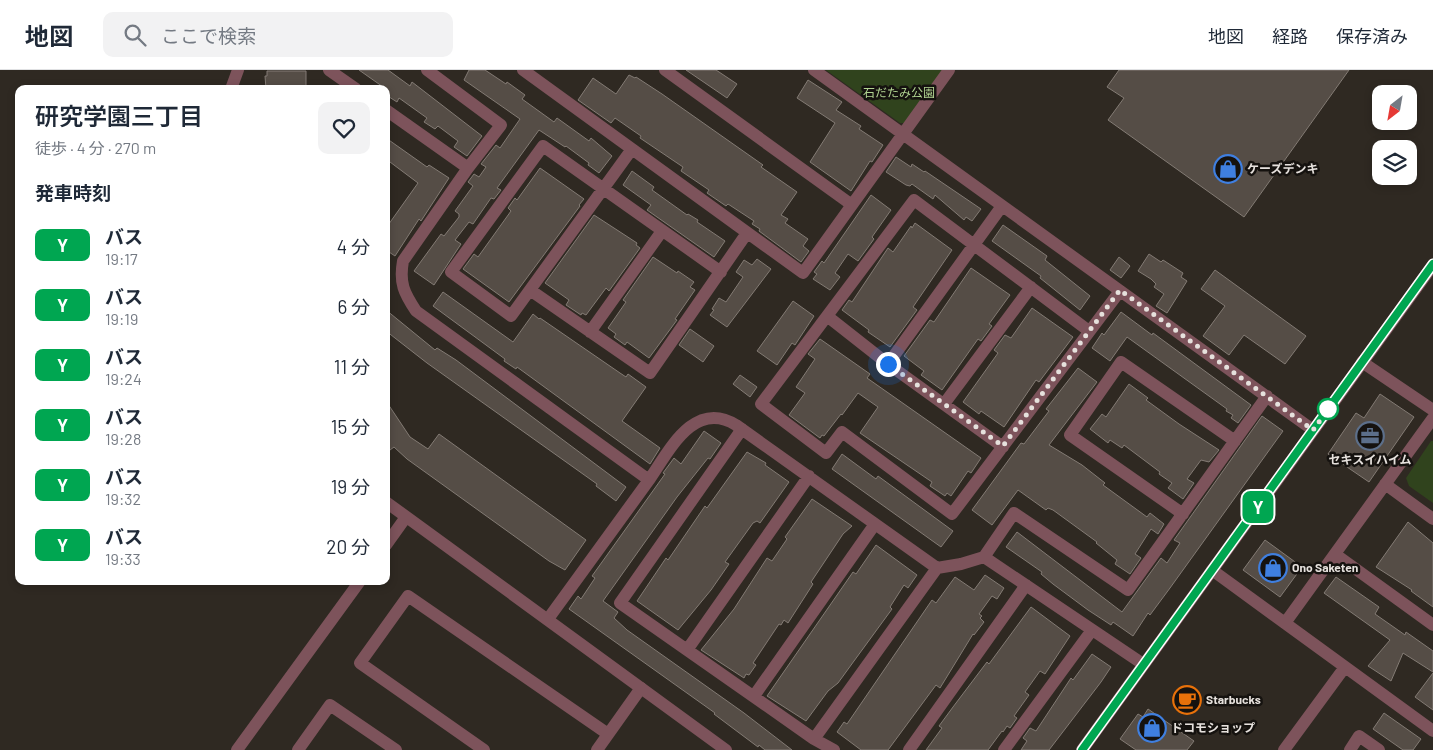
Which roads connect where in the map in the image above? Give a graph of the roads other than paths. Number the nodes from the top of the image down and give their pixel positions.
1 (238, 70) edge
2 (329, 70) edge
3 (427, 70) edge
4 (523, 70) edge
5 (665, 70) edge
6 (814, 70) edge
7 (949, 70) edge
8 (232, 85) edge
9 (350, 85) edge
10 (390, 113) edge
11 (903, 134) junction
12 (632, 150) junction
13 (468, 168) junction
14 (603, 190) junction
15 (852, 205) junction
16 (1002, 206) junction
17 (662, 231) junction
18 (747, 233) junction
19 (974, 245) junction
20 (1433, 264) edge
21 (721, 272) junction
22 (1031, 287) junction
23 (530, 290) junction
24 (1120, 290) junction
25 (827, 316) junction
26 (1089, 331) junction
27 (590, 332) junction
28 (1362, 362) junction
29 (888, 364) junction
30 (1268, 396) junction
31 (944, 404) junction
32 (1433, 410) edge
33 (1433, 418) edge
34 (742, 428) junction
35 (1313, 430) junction
36 (1235, 442) junction
37 (1003, 446) junction
38 (809, 476) junction
39 (649, 480) junction
40 (1385, 484) junction
41 (390, 505) edge
42 (1183, 514) junction
43 (406, 517) junction
44 (1433, 519) edge
45 (875, 524) junction
46 (390, 539) edge
47 (1335, 554) junction
48 (984, 557) junction
49 (937, 568) junction
50 (1212, 570) junction
51 (357, 585) edge
52 (1026, 585) junction
53 (548, 619) junction
54 (1285, 623) junction
55 (1433, 625) edge
56 (1092, 630) junction
57 (687, 650) junction
58 (1143, 664) junction
59 (1345, 667) junction
60 (641, 688) junction
61 (754, 696) junction
62 (1433, 731) edge
63 (608, 734) junction
64 (814, 739) junction
65 (237, 750) edge
66 (298, 750) edge
67 (396, 750) edge
68 (484, 750) edge
69 (597, 750) edge
70 (726, 750) edge
71 (834, 750) edge
72 (909, 750) edge
73 (1004, 750) edge
74 (1082, 750) edge
75 (1284, 750) edge
76 (1350, 750) edge
77 (1379, 750) edge

1 - 8 street
2 - 9 street
3 - 13 street
4 - 12 street
5 - 15 street
6 - 11 street
7 - 11 street
10 - 13 street
11 - 15 street
11 - 16 street
12 - 14 street
12 - 18 street
13 - 39 street
14 - 17 street
14 - 23 street
14 - 23 street
15 - 18 street
16 - 19 street
16 - 24 street
17 - 21 street
17 - 27 street
18 - 21 street
19 - 22 street
19 - 25 street
19 - 29 street
20 - 28 street
21 - 27 street
22 - 26 street
22 - 31 street
23 - 27 street
24 - 26 street
24 - 30 street
25 - 29 street
25 - 37 street
26 - 37 street
28 - 32 street
28 - 35 street
29 - 31 street
30 - 35 street
30 - 36 street
31 - 37 street
33 - 40 street
34 - 38 street
34 - 39 street
34 - 57 street
35 - 50 street
36 - 42 street
36 - 42 street
38 - 45 street
38 - 57 street
39 - 53 street
40 - 44 street
40 - 47 street
41 - 43 street
42 - 48 street
43 - 46 street
43 - 53 street
45 - 49 street
45 - 61 street
47 - 54 street
47 - 55 street
48 - 49 street
48 - 52 street
49 - 64 street
50 - 54 street
50 - 58 street
51 - 65 street
52 - 56 street
52 - 72 street
53 - 60 street
54 - 59 street
56 - 58 street
56 - 73 street
57 - 61 street
58 - 74 street
59 - 62 street
59 - 75 street
60 - 63 street
60 - 70 street
61 - 64 street
63 - 68 street
63 - 69 street
64 - 71 street
66 - 67 street
76 - 77 street

